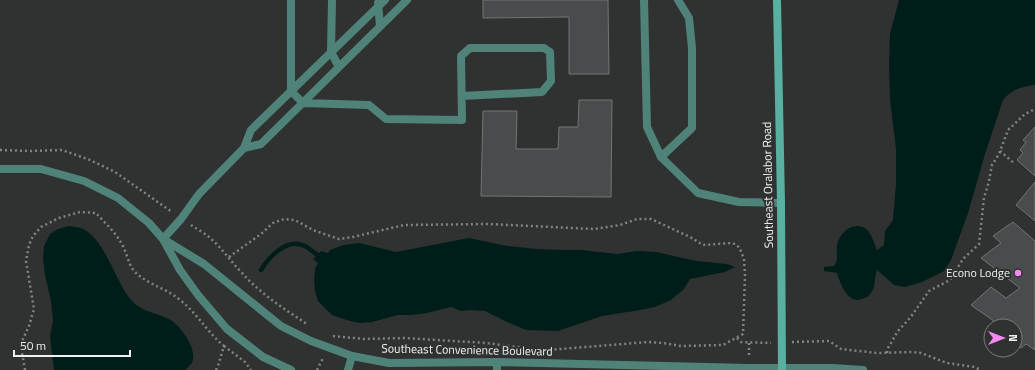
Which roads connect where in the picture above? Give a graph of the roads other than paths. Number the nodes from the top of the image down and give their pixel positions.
1 (291, 0) edge
2 (332, 0) edge
3 (385, 0) edge
4 (407, 0) edge
5 (644, 0) edge
6 (678, 0) edge
7 (777, 0) edge
8 (378, 3) edge
9 (380, 26) junction
10 (332, 52) junction
11 (339, 67) junction
12 (291, 91) junction
13 (462, 96) junction
14 (303, 103) junction
15 (244, 148) junction
16 (661, 157) junction
17 (0, 169) edge
18 (781, 203) junction
19 (163, 239) junction
20 (352, 356) junction
21 (497, 366) edge
22 (782, 369) edge
23 (291, 370) edge
24 (348, 370) edge
25 (863, 370) edge

1 - 12 street
2 - 10 street
3 - 8 street
4 - 9 street
5 - 16 street
6 - 16 street
7 - 18 main road, Southeast Oralabor Road
8 - 9 street
8 - 10 street
9 - 11 street
10 - 11 street
10 - 12 street
11 - 14 street
12 - 14 street
12 - 15 street
13 - 13 street
13 - 14 street
14 - 15 street
15 - 19 street
16 - 18 street
17 - 19 street, Southeast Convenience Boulevard
18 - 22 main road, Southeast Oralabor Road
19 - 20 street, Southeast Convenience Boulevard
19 - 23 street, Southeast Convenience Boulevard
20 - 21 street, Southeast Convenience Boulevard
20 - 24 street
21 - 22 street, Southeast Convenience Boulevard
22 - 25 street, Southeast Convenience Boulevard

